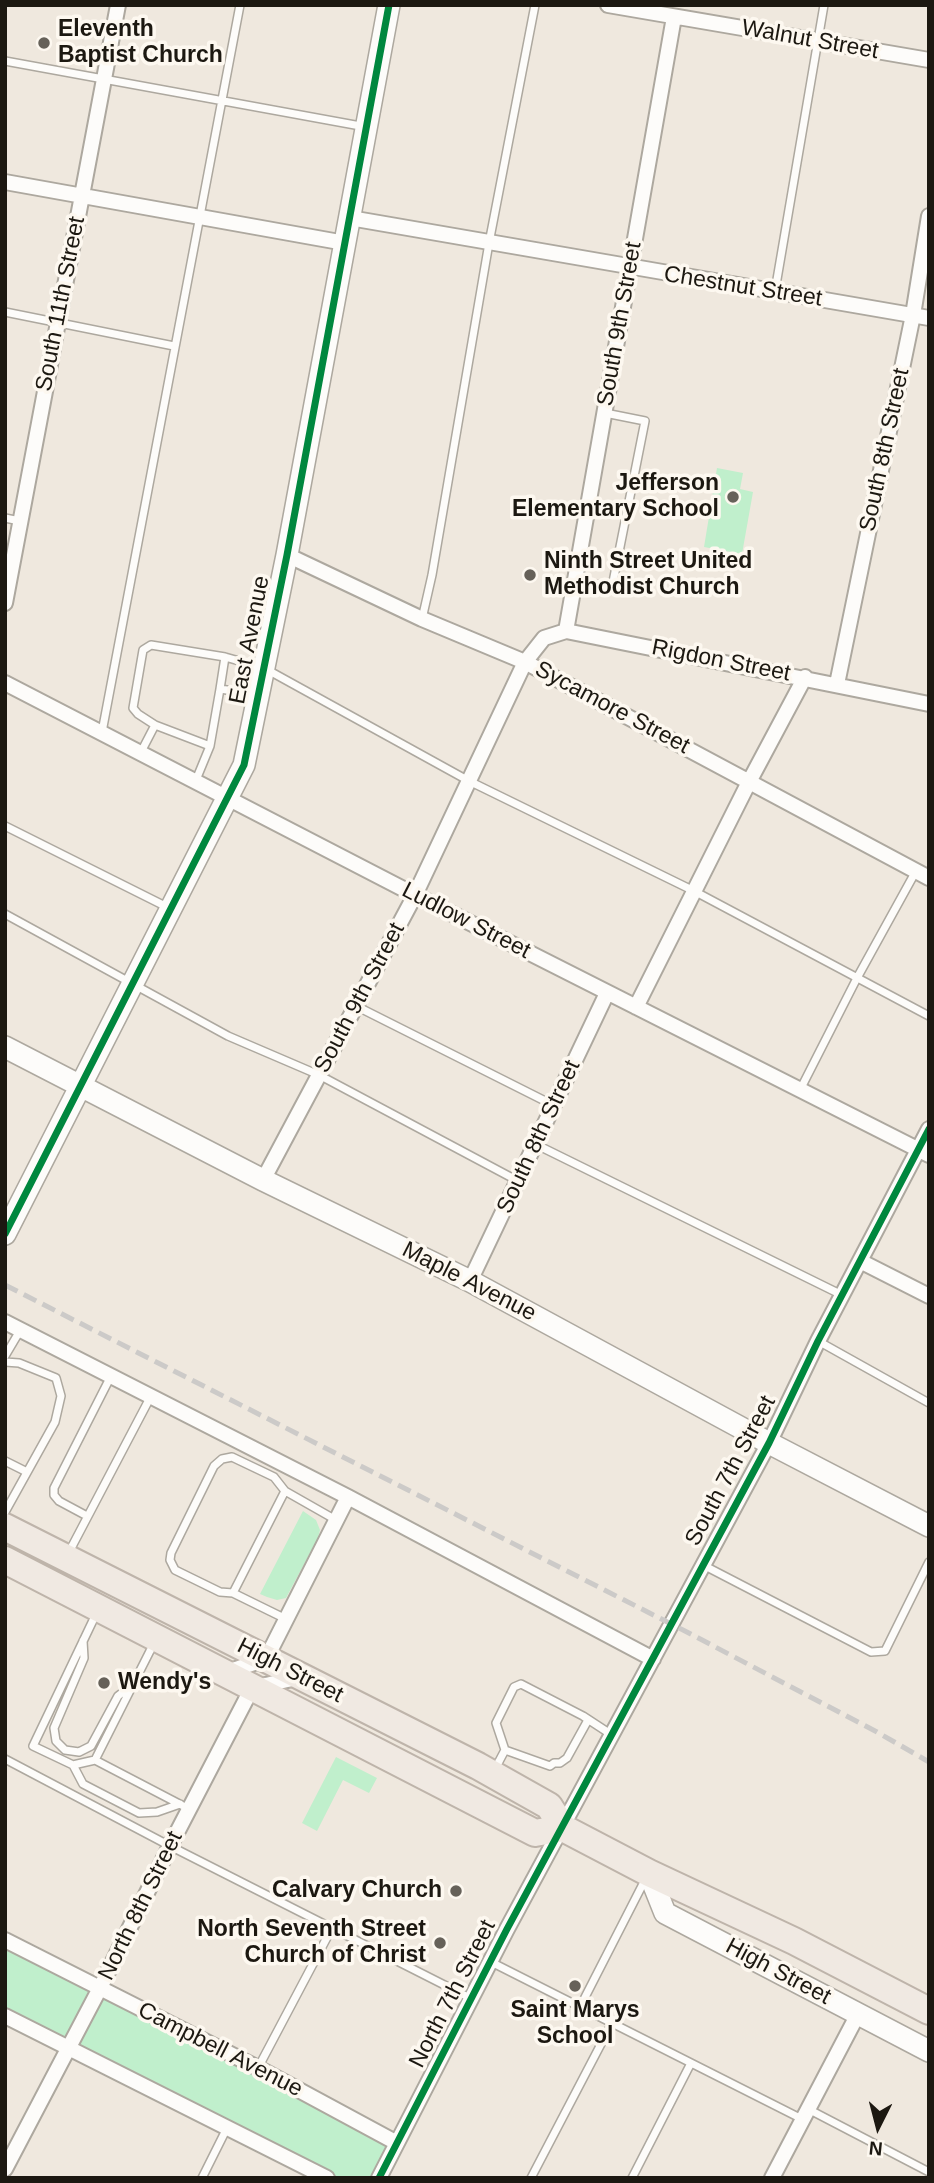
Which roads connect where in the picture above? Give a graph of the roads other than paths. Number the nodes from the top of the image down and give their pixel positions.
1 (118, 5) edge
2 (240, 5) edge
3 (389, 5) edge
4 (535, 5) edge
5 (608, 5) edge
6 (824, 5) edge
7 (674, 17) junction
8 (817, 42) junction
9 (929, 60) edge
10 (5, 61) edge
11 (104, 80) junction
12 (222, 101) junction
13 (366, 127) junction
14 (5, 182) edge
15 (82, 196) junction
16 (929, 216) edge
17 (198, 217) junction
18 (349, 218) junction
19 (345, 243) junction
20 (489, 243) junction
21 (630, 268) junction
22 (775, 292) junction
23 (5, 312) edge
24 (913, 315) junction
25 (929, 318) edge
26 (57, 322) junction
27 (174, 346) junction
28 (605, 413) junction
29 (5, 518) edge
30 (20, 521) junction
31 (287, 555) junction
32 (575, 581) junction
33 (5, 603) edge
34 (422, 619) junction
35 (566, 631) junction
36 (225, 657) junction
37 (525, 662) junction
38 (264, 668) junction
39 (806, 677) junction
40 (837, 684) junction
41 (6, 686) edge
42 (220, 689) junction
43 (258, 695) junction
44 (929, 704) edge
45 (155, 725) junction
46 (102, 732) junction
47 (210, 746) junction
48 (141, 752) junction
49 (196, 780) junction
50 (469, 781) junction
51 (749, 782) junction
52 (230, 797) junction
53 (5, 826) edge
54 (923, 875) edge
55 (694, 891) junction
56 (415, 895) junction
57 (172, 909) junction
58 (5, 914) edge
59 (857, 978) junction
60 (134, 983) junction
61 (607, 993) junction
62 (356, 1006) junction
63 (636, 1007) junction
64 (929, 1016) edge
65 (5, 1047) edge
66 (319, 1075) junction
67 (82, 1085) junction
68 (800, 1090) junction
69 (554, 1105) junction
70 (929, 1129) edge
71 (535, 1144) junction
72 (923, 1153) edge
73 (262, 1180) junction
74 (518, 1181) junction
75 (5, 1234) edge
76 (859, 1261) junction
77 (470, 1281) junction
78 (842, 1295) junction
79 (929, 1296) edge
80 (5, 1322) edge
81 (21, 1329) junction
82 (818, 1341) junction
83 (5, 1356) edge
84 (5, 1362) edge
85 (111, 1376) junction
86 (151, 1396) junction
87 (929, 1403) edge
88 (769, 1443) junction
89 (5, 1461) edge
90 (27, 1472) junction
91 (285, 1491) junction
92 (348, 1497) junction
93 (5, 1512) edge
94 (87, 1516) junction
95 (336, 1520) junction
96 (929, 1526) edge
97 (5, 1527) edge
98 (66, 1558) junction
99 (5, 1560) edge
100 (929, 1562) edge
101 (703, 1565) junction
102 (233, 1593) junction
103 (98, 1609) junction
104 (286, 1619) junction
105 (156, 1639) junction
106 (83, 1641) junction
107 (266, 1659) junction
108 (653, 1659) junction
109 (222, 1673) junction
110 (302, 1677) junction
111 (133, 1684) junction
112 (252, 1688) junction
113 (588, 1720) junction
114 (612, 1735) junction
115 (505, 1750) junction
116 (5, 1759) edge
117 (95, 1760) junction
118 (72, 1765) junction
119 (492, 1774) junction
120 (185, 1807) junction
121 (563, 1828) junction
122 (170, 1846) junction
123 (649, 1873) junction
124 (332, 1928) junction
125 (5, 1940) edge
126 (491, 1962) junction
127 (100, 1988) junction
128 (473, 1999) junction
129 (580, 2007) junction
130 (929, 2011) edge
131 (858, 2014) junction
132 (5, 2015) edge
133 (612, 2022) junction
134 (68, 2048) junction
135 (929, 2051) edge
136 (691, 2063) junction
137 (258, 2068) junction
138 (805, 2114) junction
139 (228, 2127) junction
140 (397, 2143) junction
141 (5, 2168) edge
142 (929, 2172) edge
143 (383, 2177) edge
144 (202, 2178) edge
145 (327, 2178) edge
146 (531, 2178) edge
147 (632, 2178) edge
148 (772, 2178) edge

1 - 11 street, South 11th Street
2 - 12 lane
3 - 13 street, East Avenue
4 - 20 lane
5 - 7 street, Walnut Street
6 - 8 lane
7 - 8 street, Walnut Street
7 - 21 street, South 9th Street
8 - 9 street, Walnut Street
8 - 22 lane
10 - 11 lane
11 - 12 lane
11 - 15 street, South 11th Street
12 - 13 lane
12 - 17 lane
13 - 18 street, East Avenue
14 - 15 street
15 - 17 street
15 - 26 street, South 11th Street
16 - 24 street, South 8th Street
17 - 19 street
17 - 27 lane
18 - 19 street, East Avenue
18 - 20 street, Chestnut Street
19 - 31 street, East Avenue
20 - 21 street, Chestnut Street
20 - 34 lane
21 - 22 street, Chestnut Street
21 - 28 street, South 9th Street
22 - 24 street, Chestnut Street
23 - 26 lane
24 - 25 street, Chestnut Street
24 - 40 street, South 8th Street
26 - 27 lane
26 - 30 street, South 11th Street
27 - 46 lane
28 - 32 street, South 9th Street
28 - 32 lane
29 - 30 lane
30 - 33 street, South 11th Street
31 - 34 street, Sycamore Street
31 - 38 street, East Avenue
32 - 35 street, South 9th Street
34 - 37 street, Sycamore Street
35 - 37 street
35 - 39 street, Rigdon Street
36 - 38 lane
36 - 42 lane
36 - 45 lane
37 - 50 street, South 9th Street
37 - 51 street, Sycamore Street
38 - 43 street, East Avenue
38 - 50 lane
39 - 40 street, Rigdon Street
39 - 51 street
40 - 44 street, Rigdon Street
41 - 46 street, Ludlow Street
42 - 43 lane
42 - 47 lane
43 - 52 street, East Avenue
45 - 47 lane
45 - 48 lane
46 - 48 street, Ludlow Street
47 - 49 lane
48 - 49 street, Ludlow Street
49 - 52 street, Ludlow Street
50 - 55 lane
50 - 56 street, South 9th Street
51 - 54 street, Sycamore Street
51 - 55 street
52 - 56 street, Ludlow Street
52 - 57 street, East Avenue
53 - 57 lane
54 - 59 lane
55 - 59 lane
55 - 63 street
56 - 61 street, Ludlow Street
56 - 62 street, South 9th Street
57 - 60 street, East Avenue
58 - 60 lane
59 - 64 lane
59 - 68 lane
60 - 66 lane
60 - 67 street, East Avenue
61 - 63 street, Ludlow Street
61 - 69 street, South 8th Street
62 - 66 street, South 9th Street
62 - 69 lane
63 - 68 street, Ludlow Street
65 - 67 street, Maple Avenue
66 - 73 street, South 9th Street
66 - 74 lane
67 - 73 street, Maple Avenue
67 - 75 street, East Avenue
68 - 72 street, Ludlow Street
69 - 71 street, South 8th Street
70 - 72 street, South 7th Street
71 - 74 street, South 8th Street
71 - 78 lane
72 - 76 street, South 7th Street
73 - 77 street, Maple Avenue
74 - 77 street, South 8th Street
76 - 78 street, South 7th Street
76 - 79 street
77 - 88 street, Maple Avenue
78 - 82 street, South 7th Street
80 - 81 street
81 - 83 lane
81 - 85 street
82 - 87 lane
82 - 88 street, South 7th Street
84 - 90 lane
85 - 86 street
85 - 94 lane
86 - 92 street
86 - 94 lane
88 - 96 street, Maple Avenue
88 - 101 street, South 7th Street
89 - 90 lane
90 - 93 lane
91 - 95 lane
91 - 102 lane
91 - 102 lane
92 - 95 street
92 - 108 street
94 - 98 lane
95 - 104 street
97 - 98 highway, High Street
98 - 107 highway, High Street
99 - 103 highway, High Street
100 - 101 lane
101 - 108 street, South 7th Street
102 - 104 lane
103 - 105 highway, High Street
103 - 106 lane
104 - 107 street
105 - 109 highway, High Street
105 - 111 lane
106 - 111 lane
106 - 118 lane
107 - 109 street
107 - 110 highway, High Street
108 - 114 street, South 7th Street
109 - 112 highway, High Street
110 - 112 street
110 - 119 highway, High Street
111 - 117 lane
112 - 120 street, North 8th Street
112 - 121 highway, High Street
113 - 114 lane
113 - 115 lane
113 - 115 lane
114 - 121 street, South 7th Street
115 - 119 lane
116 - 122 lane
117 - 118 lane
117 - 120 lane
118 - 120 lane
119 - 121 highway, High Street
120 - 122 street, North 8th Street
121 - 123 highway, High Street
121 - 126 street, North 7th Street
122 - 124 lane
122 - 127 street, North 8th Street
123 - 129 lane
123 - 130 highway, High Street
123 - 131 street, High Street
124 - 128 lane
124 - 137 lane
125 - 127 street, Campbell Avenue
126 - 128 street, North 7th Street
126 - 129 lane
127 - 134 street, North 8th Street
127 - 137 street, Campbell Avenue
128 - 140 street, North 7th Street
129 - 133 lane
131 - 135 street, High Street
131 - 138 street
132 - 134 street
133 - 136 lane
133 - 146 lane
134 - 139 street
134 - 141 street, North 8th Street
136 - 138 lane
136 - 147 lane
137 - 140 street, Campbell Avenue
138 - 142 lane
138 - 148 street
139 - 144 lane
139 - 145 street
140 - 143 street, North 7th Street

